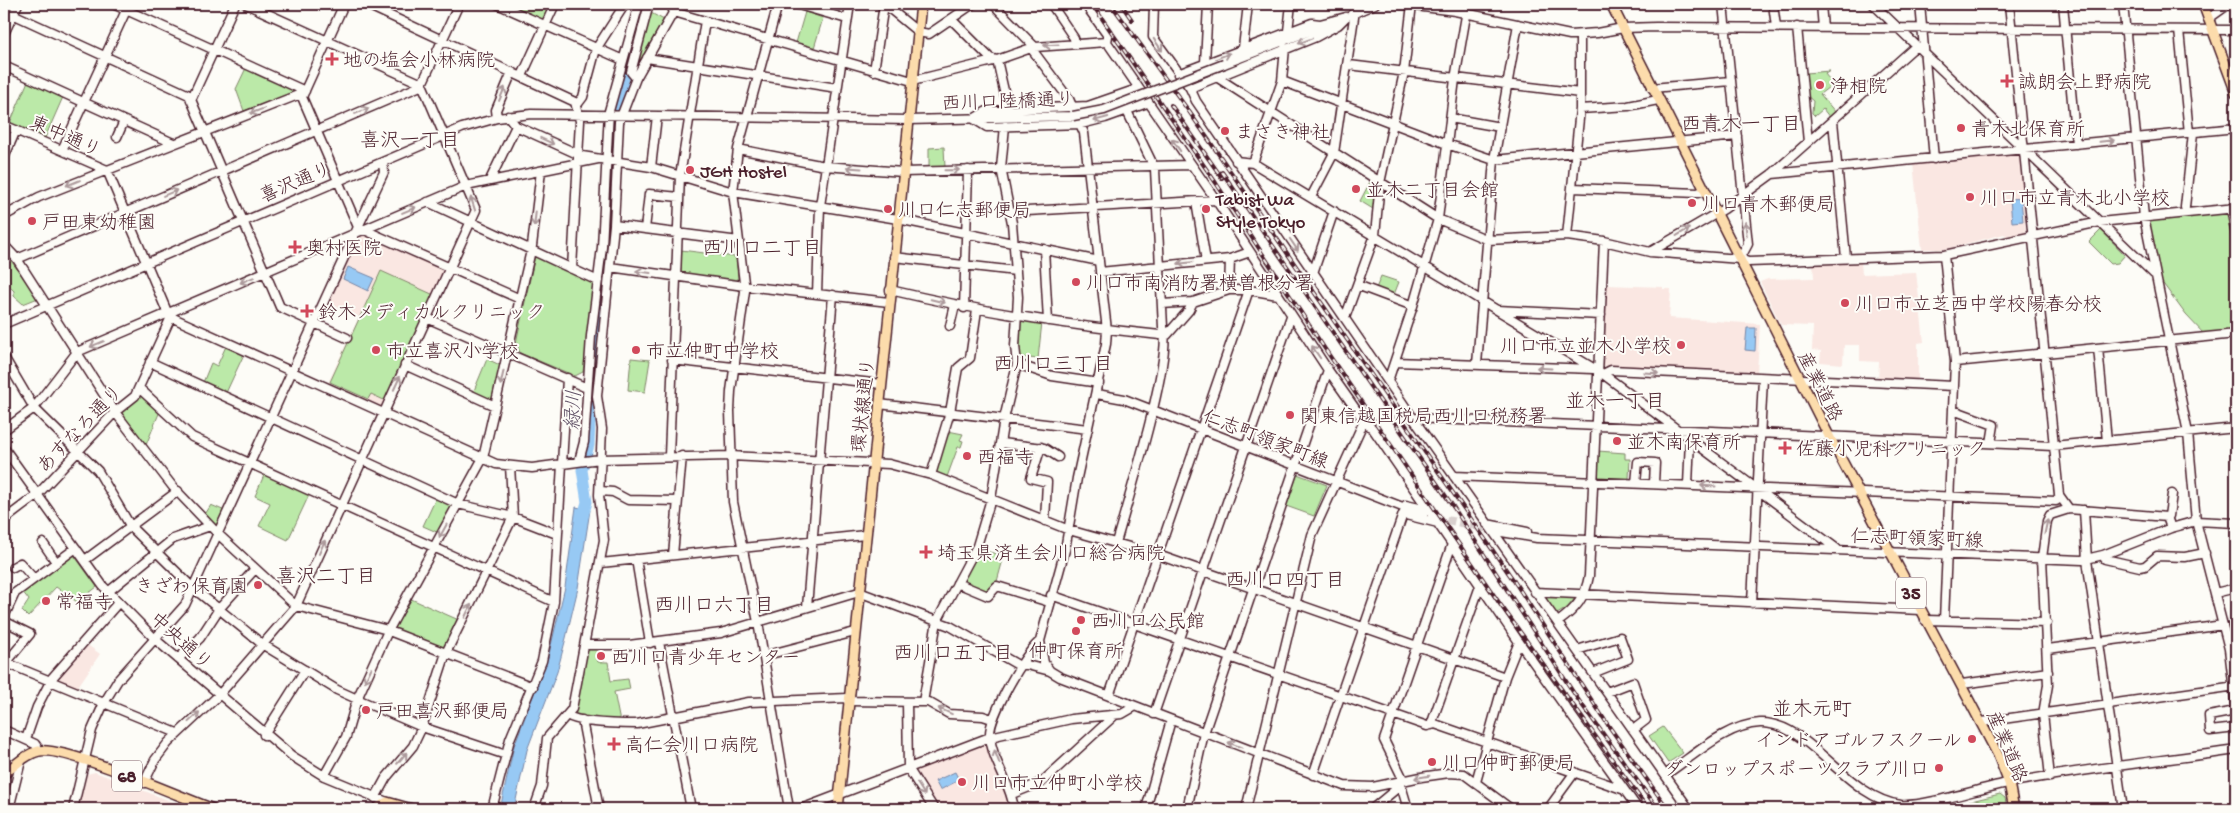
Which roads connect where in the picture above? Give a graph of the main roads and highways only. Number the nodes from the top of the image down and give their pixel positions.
1 (921, 4) edge
2 (1611, 4) edge
3 (2203, 4) edge
4 (2236, 91) edge
5 (4, 774) edge
6 (213, 809) edge
7 (376, 809) edge
8 (412, 809) edge
9 (838, 809) edge
10 (2014, 809) edge

1 - 9 main road, 環状線通り
2 - 10 main road, 産業道路 / 35
3 - 4 main road
5 - 6 main road, 68
7 - 8 main road

